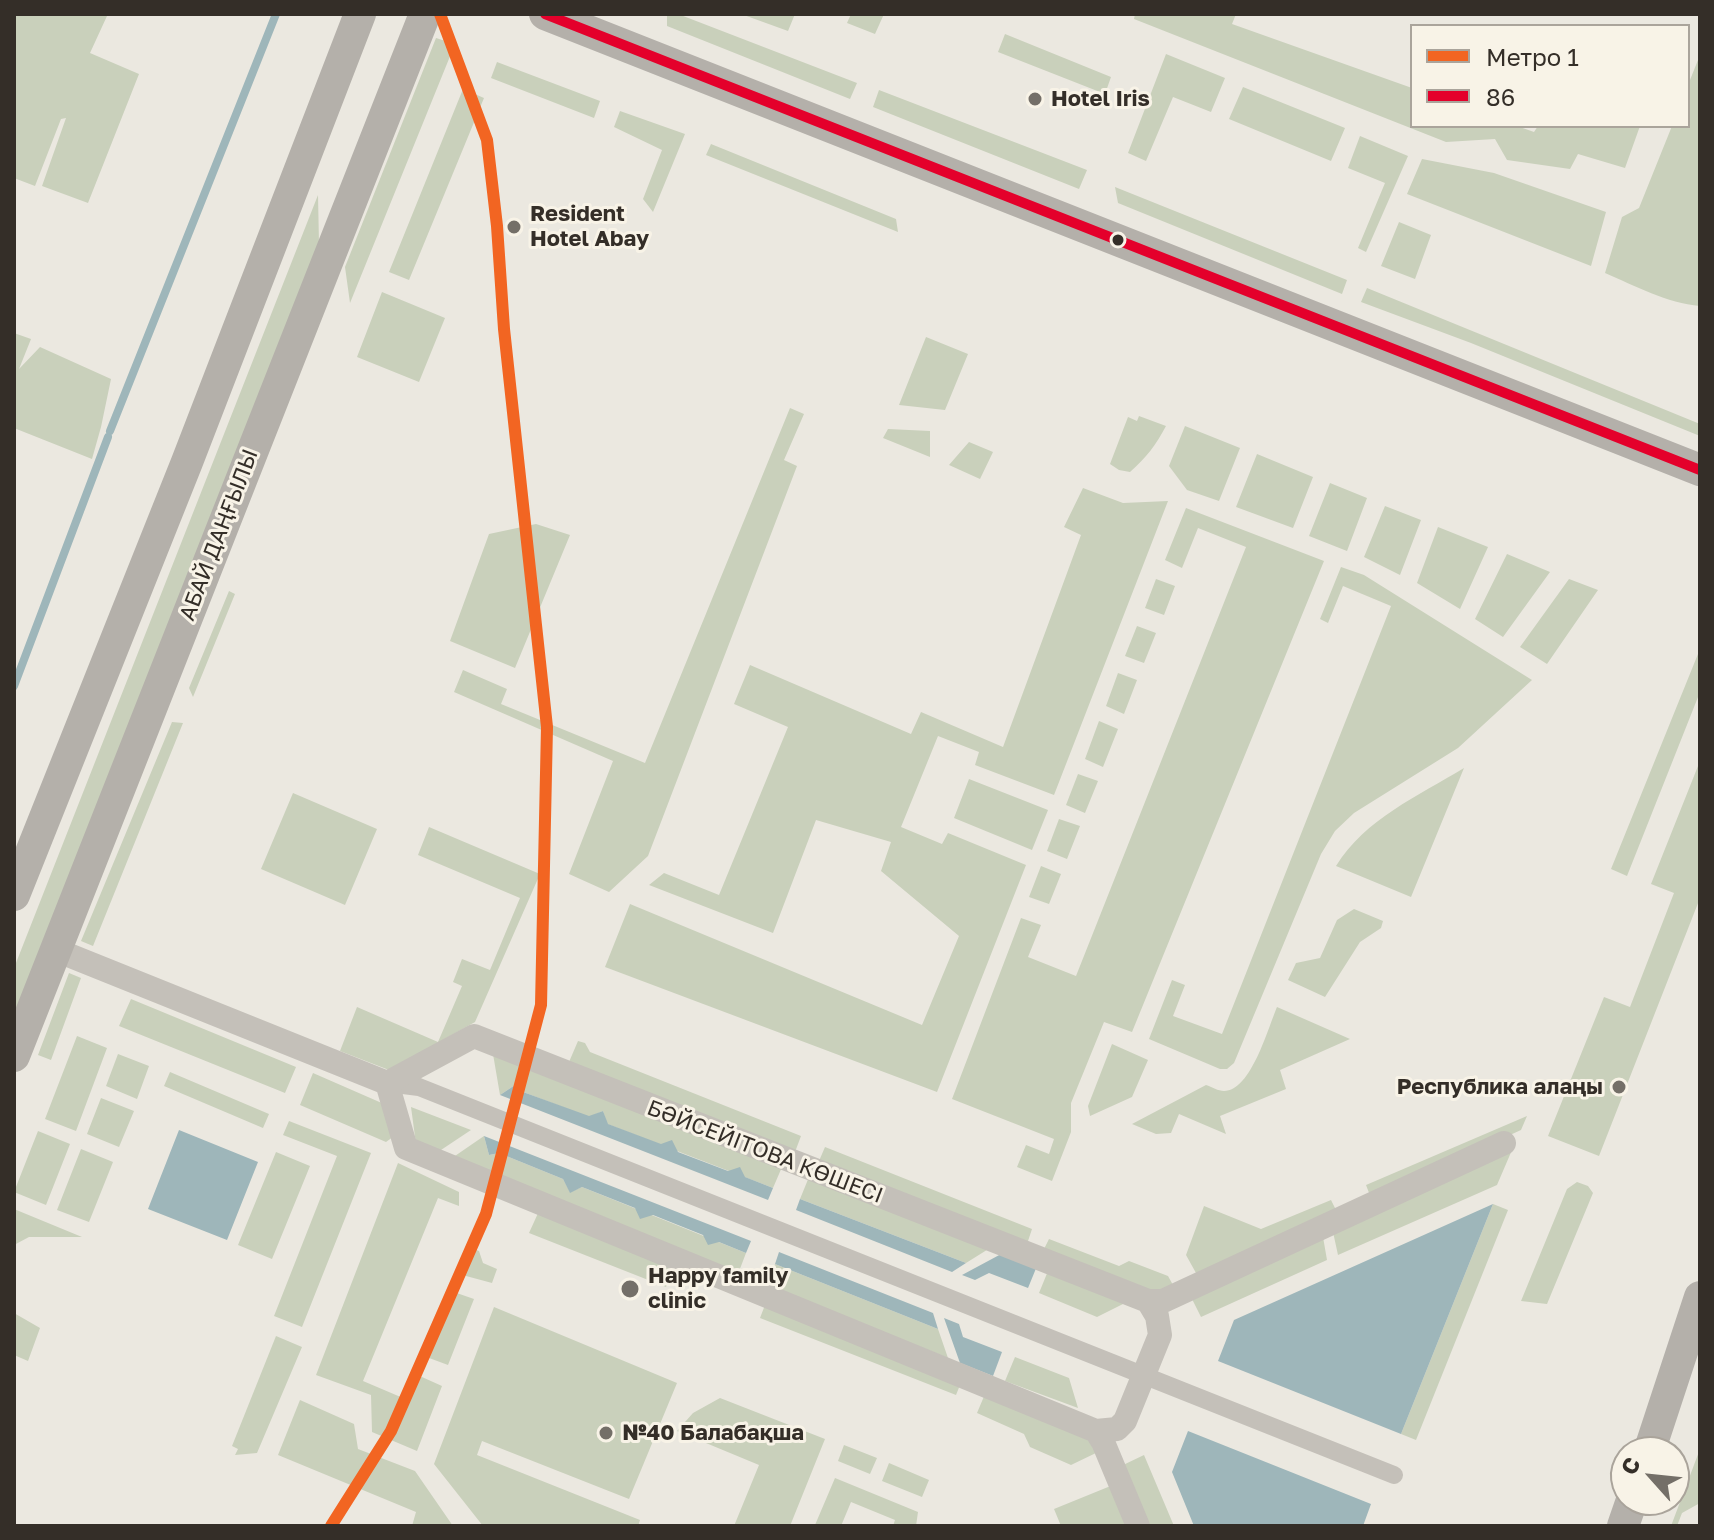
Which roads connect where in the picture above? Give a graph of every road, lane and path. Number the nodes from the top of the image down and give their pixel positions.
1 (360, 14) edge
2 (425, 14) edge
3 (545, 14) edge
4 (1700, 470) edge
5 (14, 895) edge
6 (56, 950) junction
7 (14, 1056) edge
8 (387, 1083) junction
9 (1504, 1143) dead end
10 (1700, 1297) edge
11 (1148, 1301) junction
12 (1144, 1375) junction
13 (1096, 1431) junction
14 (1654, 1436) edge
15 (1394, 1475) dead end
16 (1138, 1526) edge

1 - 5 main road
2 - 6 main road, АБАЙ ДАҢҒЫЛЫ
3 - 4 main road
6 - 7 main road, АБАЙ ДАҢҒЫЛЫ
6 - 8 street
8 - 11 street, БӘЙСЕЙІТОВА КӨШЕСІ
8 - 12 street
8 - 13 street
9 - 11 street
10 - 14 main road
11 - 12 street
12 - 13 street
12 - 15 street
13 - 16 street

